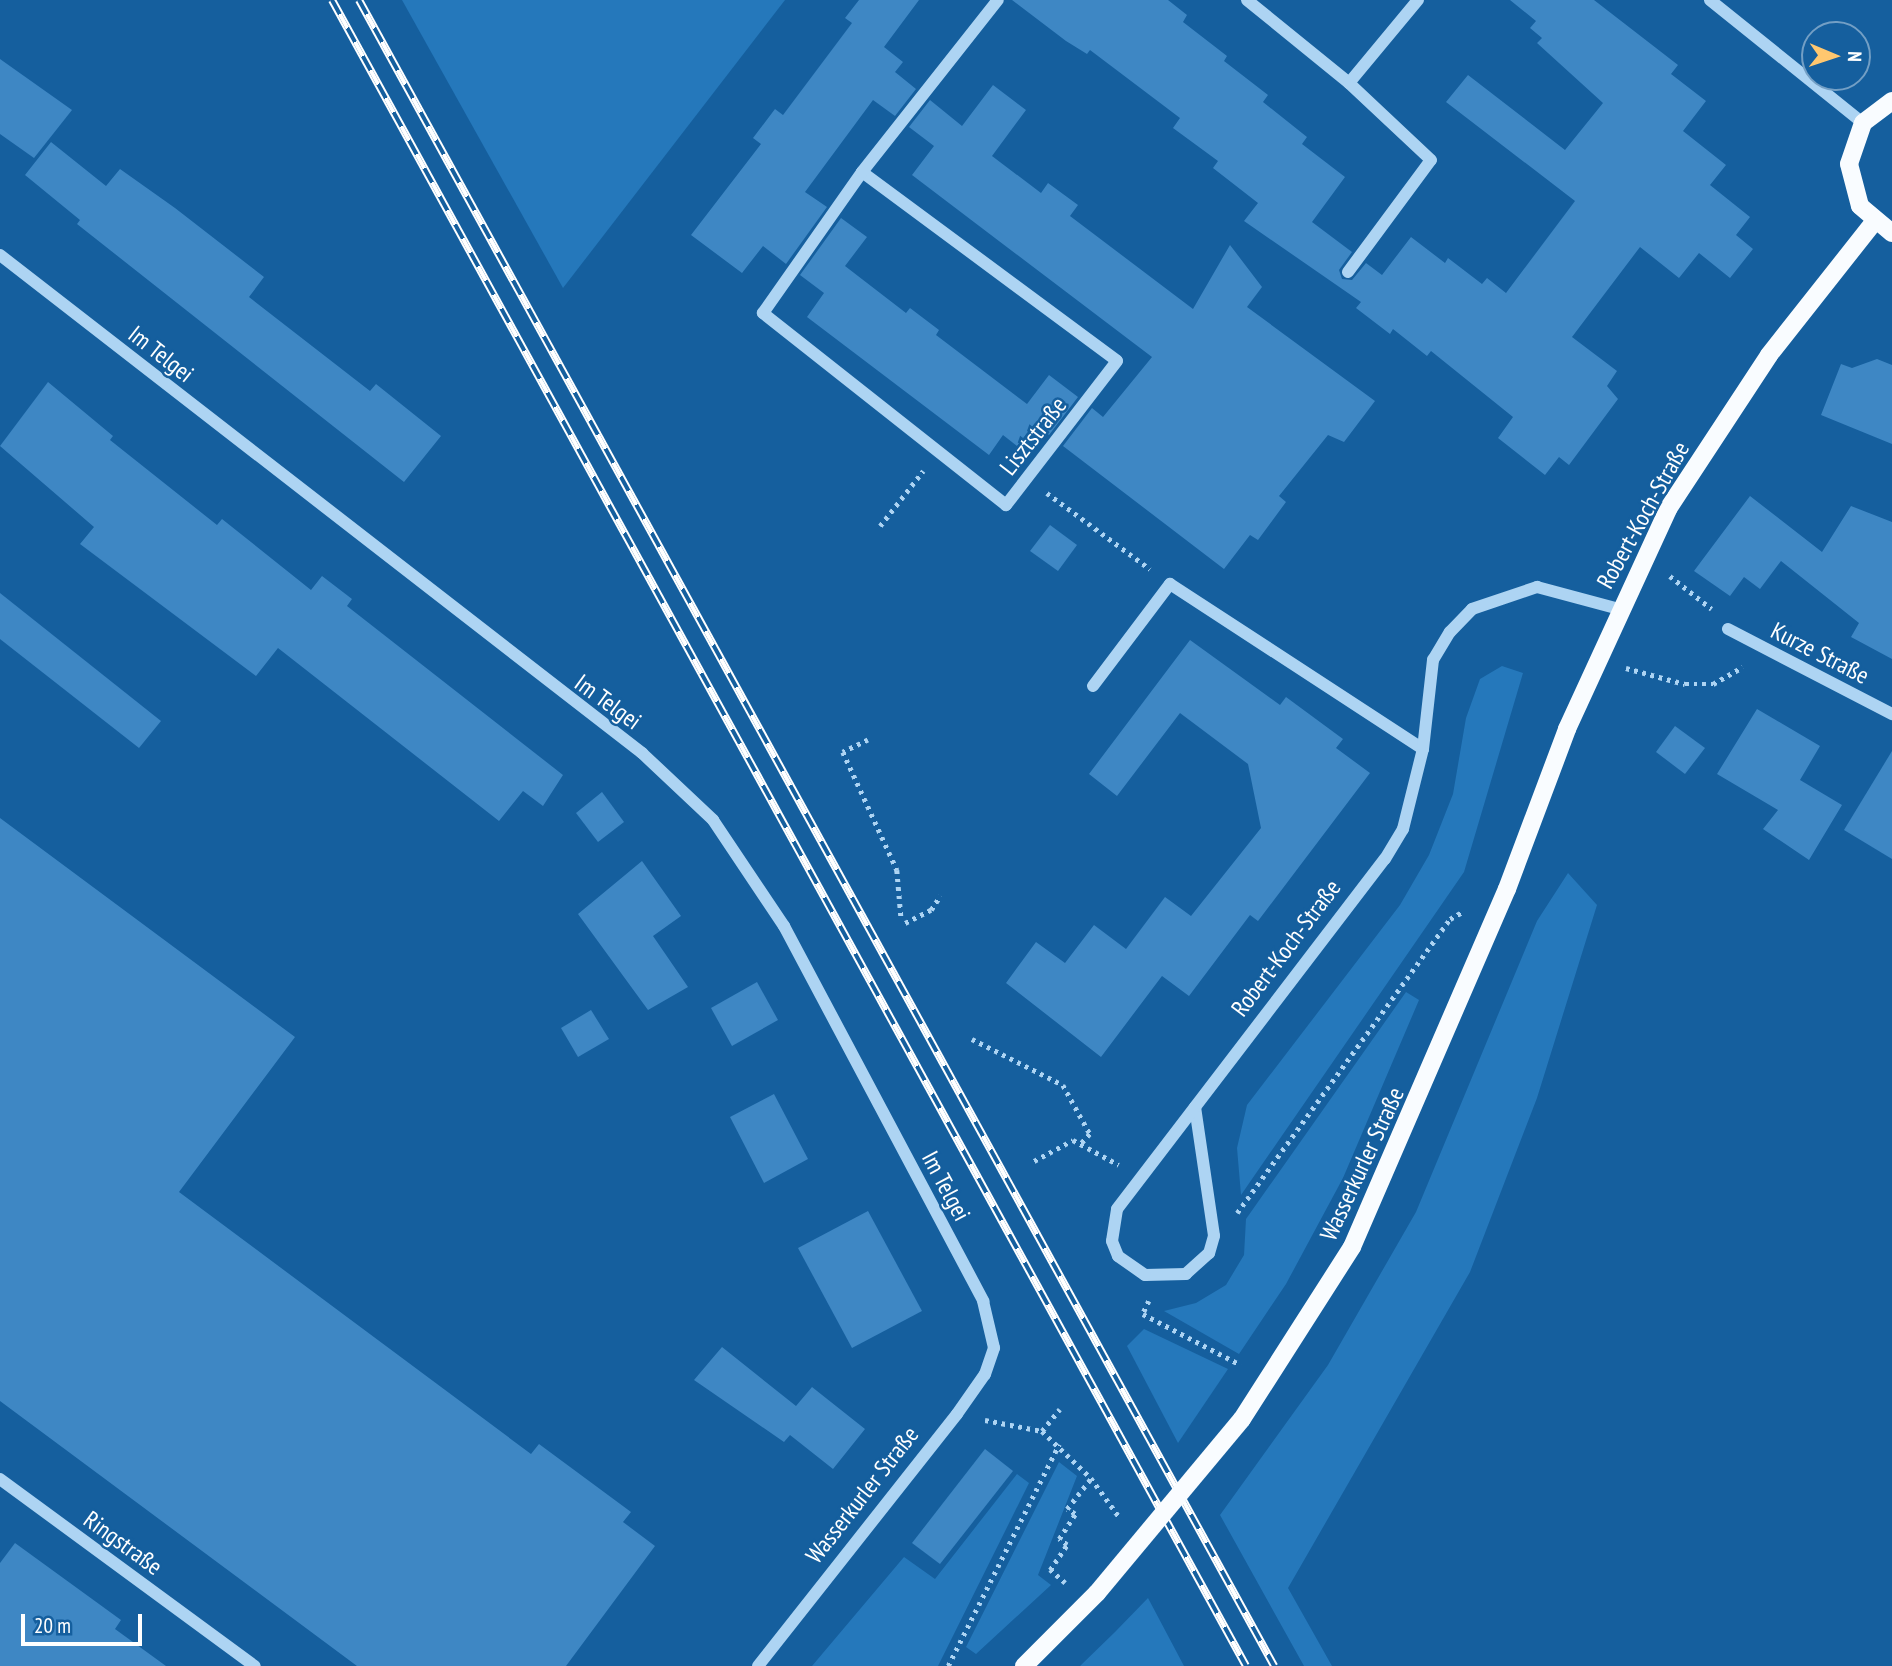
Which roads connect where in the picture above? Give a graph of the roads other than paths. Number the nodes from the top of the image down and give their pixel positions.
1 (998, 0) edge
2 (1247, 0) edge
3 (1418, 0) edge
4 (1710, 0) edge
5 (1349, 83) junction
6 (1892, 100) edge
7 (1863, 123) junction
8 (862, 172) junction
9 (1874, 222) junction
10 (1892, 233) edge
11 (0, 255) edge
12 (1348, 272) dead end
13 (1619, 609) junction
14 (1728, 629) dead end
15 (1093, 686) dead end
16 (1892, 714) edge
17 (1423, 749) junction
18 (1195, 1107) junction
19 (994, 1348) joint
20 (0, 1479) edge
21 (238, 1661) edge
22 (255, 1666) edge
23 (758, 1666) edge
24 (1024, 1666) edge

1 - 8 street, Lisztstraße
2 - 5 street
3 - 5 street
4 - 7 street
5 - 12 street
6 - 7 main road
7 - 9 main road
8 - 8 street, Lisztstraße
9 - 10 main road
9 - 13 main road, Robert-Koch-Straße
11 - 19 street, Im Telgei
13 - 17 street, Robert-Koch-Straße
13 - 24 main road, Wasserkurler Straße, bridge
14 - 16 street, Kurze Straße
15 - 17 street
17 - 18 street, Robert-Koch-Straße
18 - 18 street, Robert-Koch-Straße
19 - 23 street, Wasserkurler Straße
20 - 21 street, Ringstraße
21 - 22 street, Ringstraße

